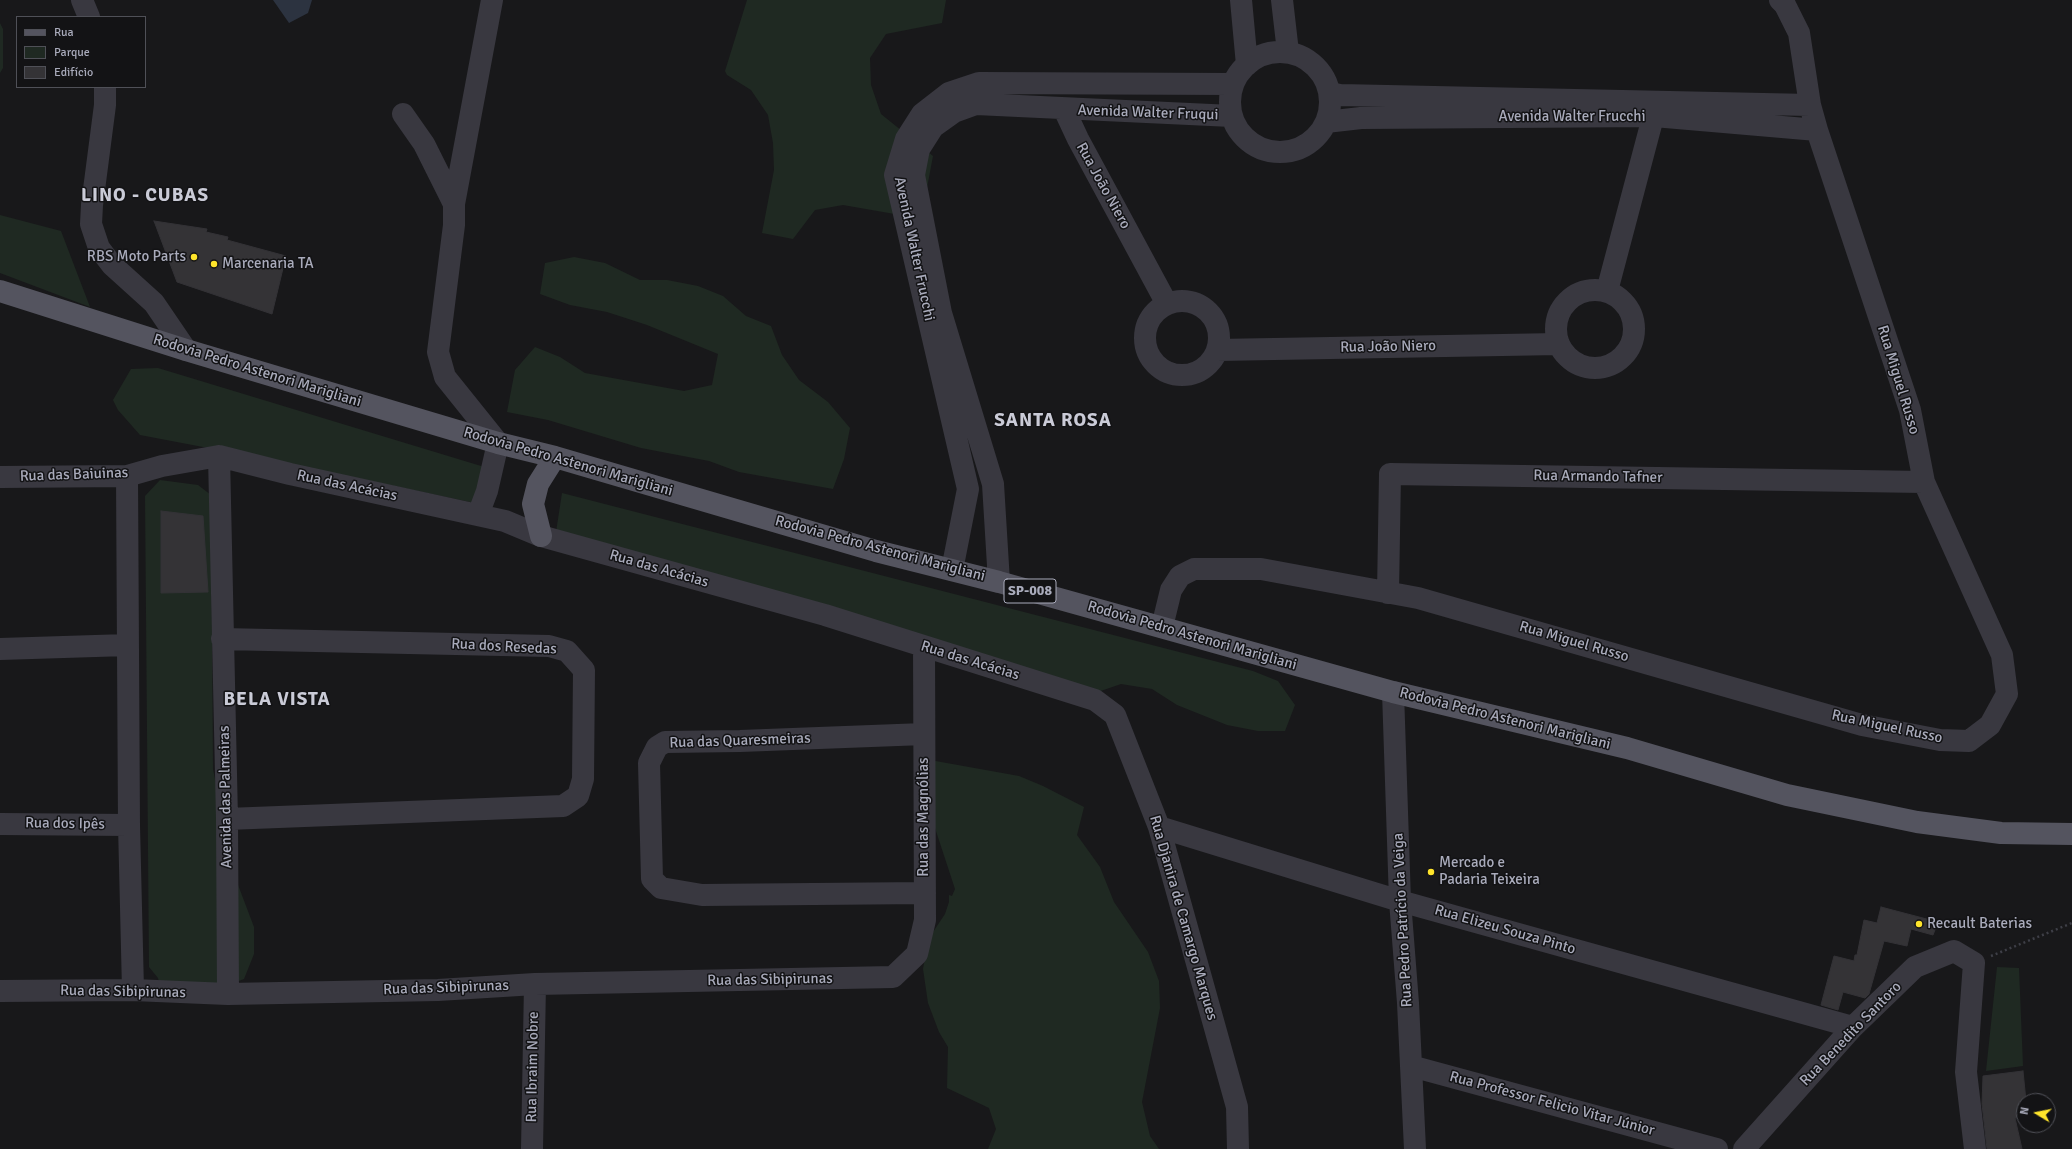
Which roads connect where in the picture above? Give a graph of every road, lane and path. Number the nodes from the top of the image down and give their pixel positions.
1 (82, 0) edge
2 (492, 0) edge
3 (1241, 0) edge
4 (1282, 0) edge
5 (1780, 0) edge
6 (89, 16) edge
7 (1288, 52) junction
8 (1247, 65) junction
9 (1233, 84) junction
10 (105, 88) edge
11 (1330, 93) junction
12 (1810, 105) junction
13 (1655, 108) junction
14 (1064, 109) junction
15 (403, 114) dead end
16 (1232, 116) junction
17 (1326, 122) junction
18 (1817, 130) junction
19 (454, 204) junction
20 (0, 291) edge
21 (1607, 291) junction
22 (1167, 304) junction
23 (1559, 344) junction
24 (186, 350) junction
25 (1217, 350) junction
26 (498, 443) junction
27 (219, 456) junction
28 (555, 457) junction
29 (127, 476) junction
30 (0, 477) edge
31 (1924, 482) junction
32 (993, 484) junction
33 (968, 489) junction
34 (478, 515) junction
35 (541, 536) junction
36 (952, 570) junction
37 (999, 582) junction
38 (1388, 593) junction
39 (1162, 627) junction
40 (222, 639) junction
41 (127, 645) junction
42 (924, 647) junction
43 (0, 649) edge
44 (1393, 692) junction
45 (1095, 700) joint
46 (924, 734) junction
47 (227, 819) junction
48 (0, 824) edge
49 (129, 825) junction
50 (1159, 827) junction
51 (2072, 834) edge
52 (925, 893) junction
53 (1400, 900) junction
54 (2072, 923) edge
55 (1974, 963) junction
56 (893, 977) joint
57 (535, 984) junction
58 (133, 990) junction
59 (0, 991) edge
60 (228, 994) junction
61 (1853, 1027) junction
62 (1411, 1066) junction
63 (532, 1149) edge
64 (1238, 1149) edge
65 (1415, 1149) edge
66 (1717, 1149) edge
67 (1744, 1149) edge
68 (1975, 1149) edge

1 - 6 street
2 - 19 street
3 - 8 street
4 - 7 street
5 - 12 street, Rua Miguel Russo
7 - 8 street
7 - 11 street
8 - 9 street
9 - 16 street
9 - 33 street, Avenida Walter Frucchi
10 - 24 street
11 - 13 street, Avenida Walter Frucchi
11 - 17 street
12 - 13 street, Avenida Walter Frucchi
12 - 18 street, Rua Miguel Russo
13 - 17 street, Avenida Walter Frucchi
13 - 18 street, Avenida Walter Frucchi
13 - 21 street
14 - 16 street, Avenida Walter Fruqui
14 - 22 street, Rua João Niero
14 - 32 street, Avenida Walter Frucchi
15 - 19 street
16 - 17 street
18 - 31 street, Rua Miguel Russo
19 - 26 street
20 - 24 main road, Rodovia Pedro Astenori Marigliani / SP-008
21 - 23 street
21 - 23 street
22 - 25 street
22 - 25 street
23 - 25 street, Rua João Niero
24 - 26 main road, Rodovia Pedro Astenori Marigliani / SP-008
26 - 28 main road, Rodovia Pedro Astenori Marigliani / SP-008
26 - 34 street
27 - 29 street, Rua das Baiuinas
27 - 34 street, Rua das Acácias
27 - 40 street, Avenida das Palmeiras
28 - 35 main road
28 - 36 main road, Rodovia Pedro Astenori Marigliani / SP-008
29 - 30 street, Rua das Baiuinas
29 - 41 street
31 - 38 street, Rua Armando Tafner
31 - 38 street, Rua Miguel Russo
32 - 33 street
32 - 37 street, Avenida Walter Frucchi
33 - 36 street
34 - 35 street, Rua das Acácias
35 - 42 street, Rua das Acácias
36 - 37 main road, Rodovia Pedro Astenori Marigliani / SP-008
37 - 39 main road, Rodovia Pedro Astenori Marigliani / SP-008
38 - 39 street, Rua Miguel Russo
39 - 44 main road, Rodovia Pedro Astenori Marigliani / SP-008
40 - 47 street, Avenida das Palmeiras
40 - 47 street, Rua dos Resedas
41 - 43 street
41 - 49 street
42 - 45 street, Rua das Acácias
42 - 46 street, Rua das Magnólias
44 - 51 main road, Rodovia Pedro Astenori Marigliani / SP-008
44 - 53 street, Rua Pedro Patrício da Veiga
45 - 50 street, Rua Djanira de Camargo Marques
46 - 52 street, Rua das Magnólias
46 - 52 street, Rua das Quaresmeiras
47 - 60 street, Avenida das Palmeiras
48 - 49 street, Rua dos Ipês
49 - 58 street
50 - 53 street, Rua Elizeu Souza Pinto
50 - 64 street, Rua Djanira de Camargo Marques
52 - 56 street, Rua das Magnólias
53 - 61 street, Rua Elizeu Souza Pinto
53 - 62 street, Rua Pedro Patrício da Veiga
54 - 55 path
55 - 61 street, Rua Benedito Santoro
55 - 68 street
56 - 57 street, Rua das Sibipirunas
57 - 60 street, Rua das Sibipirunas
57 - 63 street, Rua Ibraim Nobre
58 - 59 street, Rua das Sibipirunas
58 - 60 street, Rua das Sibipirunas
61 - 67 street, Rua Benedito Santoro
62 - 65 street, Rua Pedro Patrício da Veiga
62 - 66 street, Rua Professor Felicio Vitar Júnior

